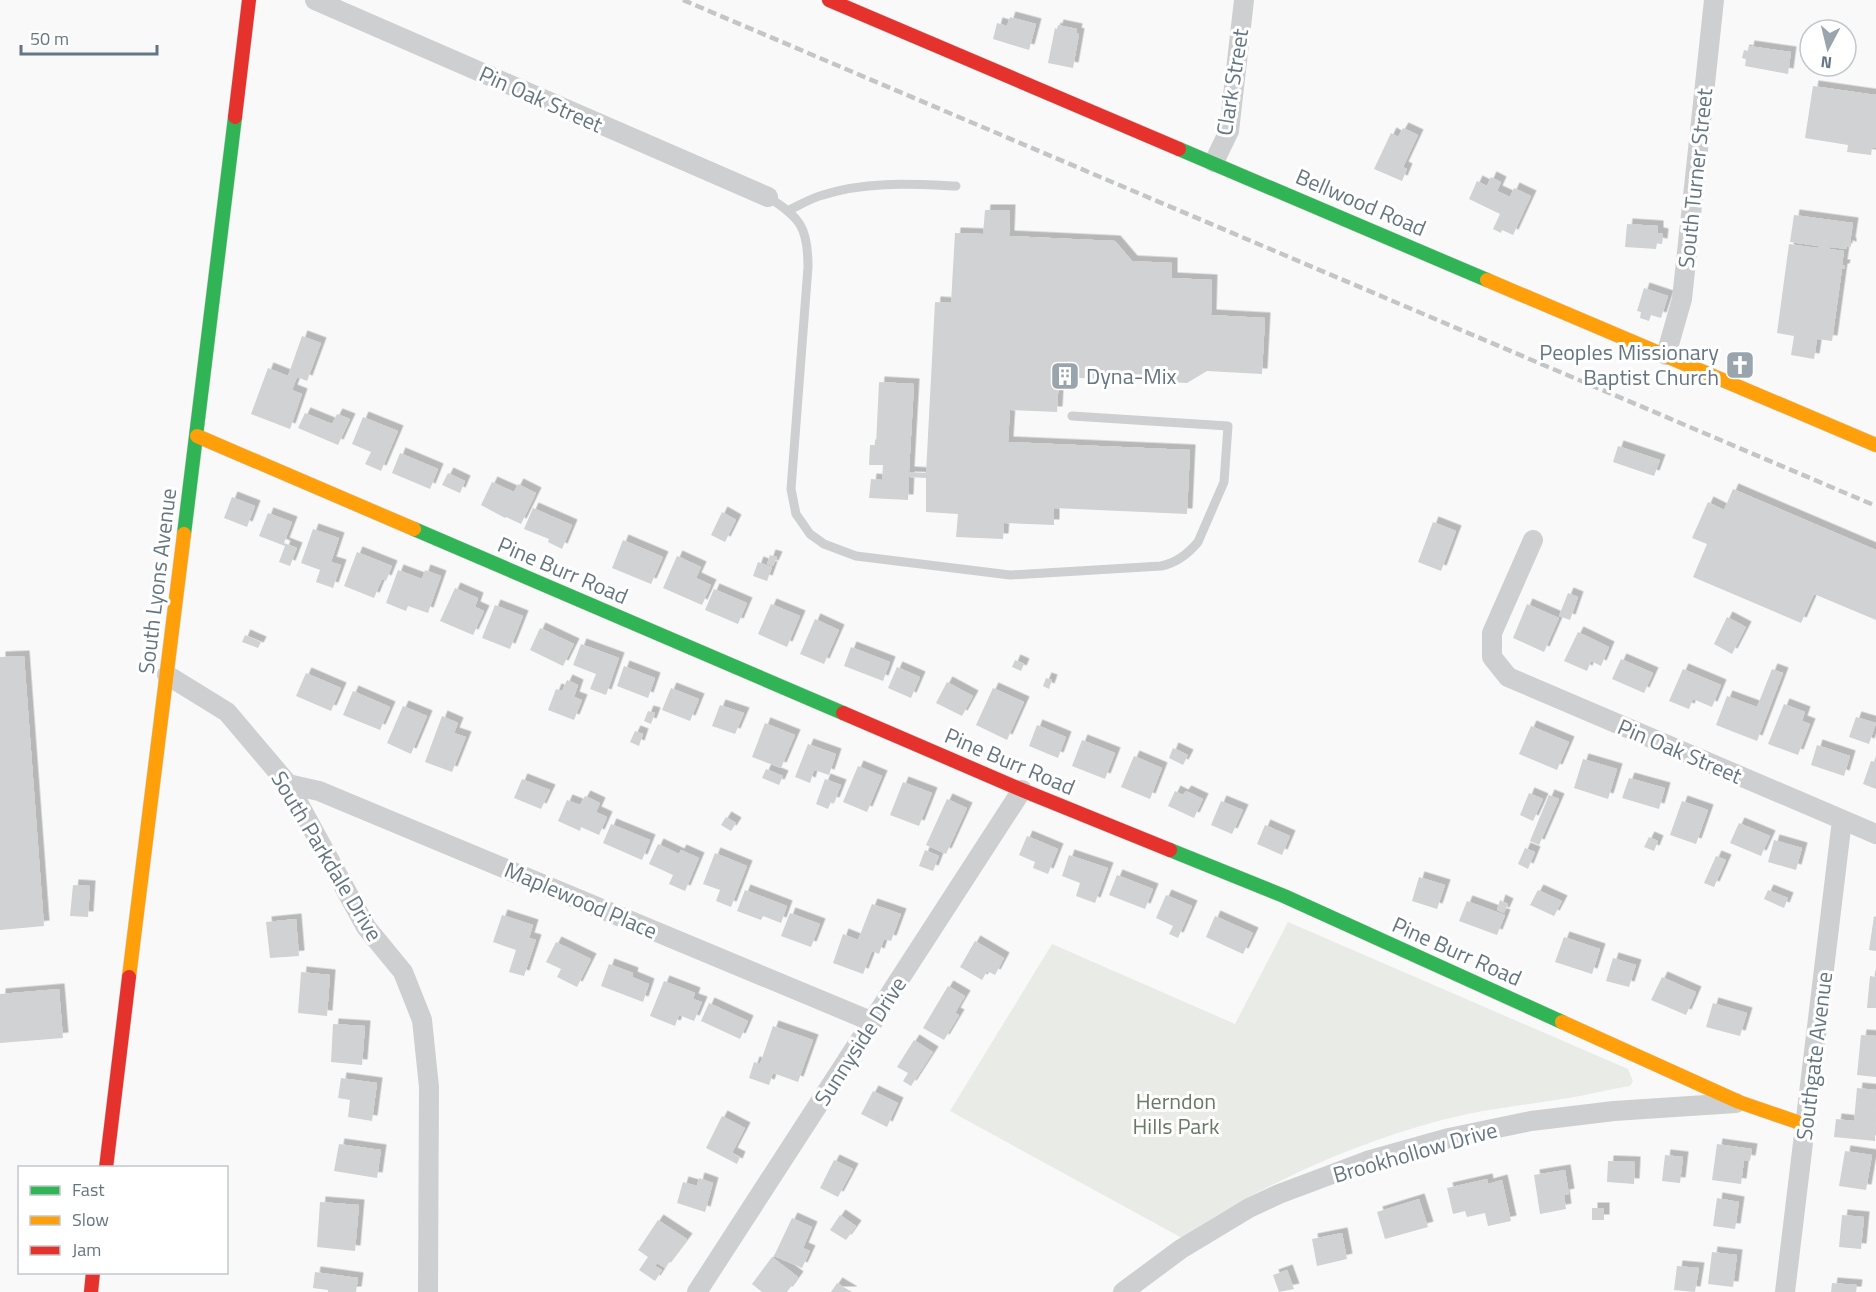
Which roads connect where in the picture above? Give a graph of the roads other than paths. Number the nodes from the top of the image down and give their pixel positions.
1 (249, 0) edge
2 (315, 0) edge
3 (829, 0) edge
4 (1244, 0) edge
5 (1714, 0) edge
6 (1214, 162) junction
7 (956, 186) dead end
8 (768, 197) joint
9 (789, 210) junction
10 (1666, 355) junction
11 (1072, 416) dead end
12 (197, 436) junction
13 (1876, 445) edge
14 (1533, 540) dead end
15 (166, 675) junction
16 (288, 784) junction
17 (1022, 790) junction
18 (1842, 820) junction
19 (1876, 834) edge
20 (873, 1022) junction
21 (1739, 1102) junction
22 (1806, 1125) junction
23 (106, 1166) edge
24 (93, 1274) edge
25 (91, 1292) edge
26 (428, 1292) edge
27 (697, 1292) edge
28 (1123, 1292) edge
29 (1785, 1292) edge

1 - 12 street, South Lyons Avenue
2 - 8 street, Pin Oak Street
3 - 6 street, Bellwood Road
4 - 6 street, Clark Street
5 - 10 street, South Turner Street
6 - 10 street, Bellwood Road
7 - 9 lane
8 - 9 lane
9 - 11 lane
10 - 13 street, Bellwood Road
12 - 15 street, South Lyons Avenue
12 - 17 street, Pine Burr Road
14 - 18 street, Pin Oak Street
15 - 16 street, South Parkdale Drive
15 - 23 street, South Lyons Avenue
16 - 20 street, Maplewood Place
16 - 26 street, South Parkdale Drive
17 - 20 street, Sunnyside Drive
17 - 21 street, Pine Burr Road
18 - 19 street, Pin Oak Street
18 - 22 street, Southgate Avenue
20 - 27 street, Sunnyside Drive
21 - 22 street, Pine Burr Road
21 - 28 street, Brookhollow Drive
22 - 29 street, Southgate Avenue
24 - 25 street

